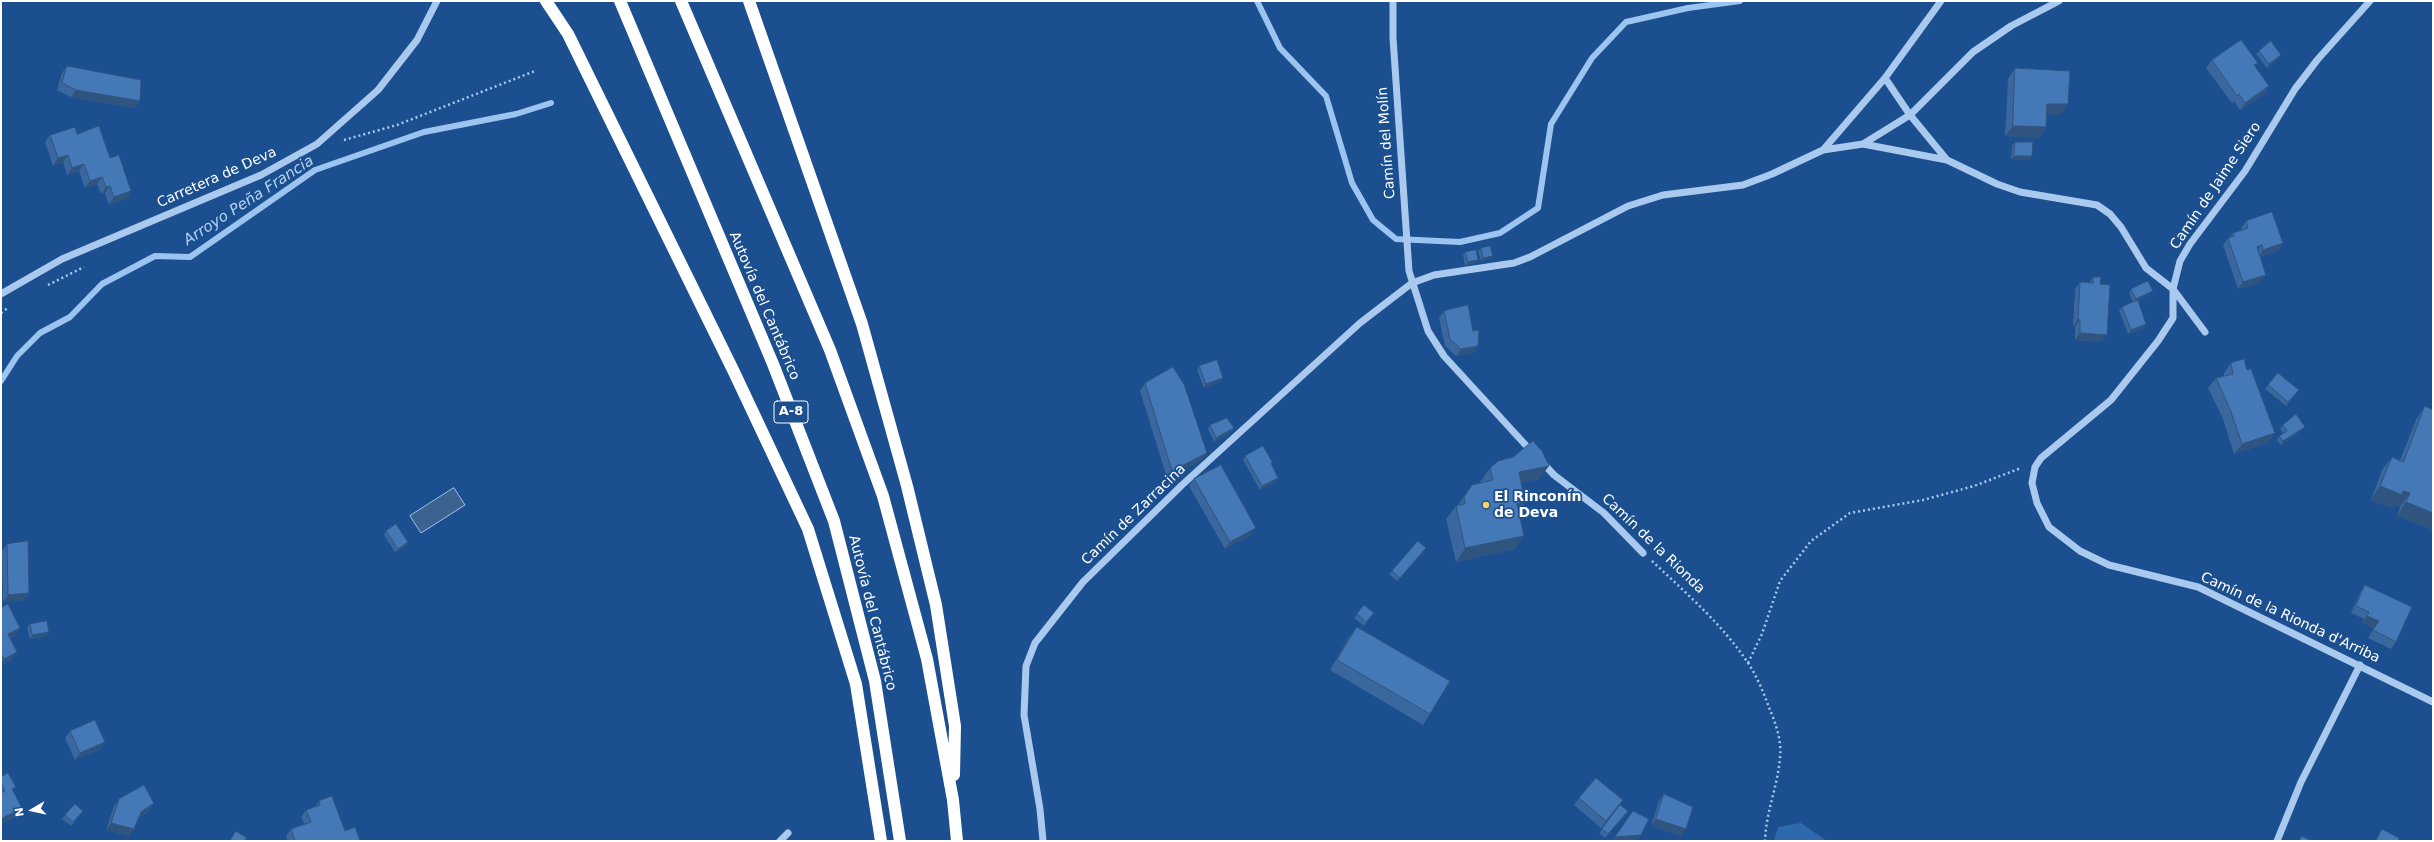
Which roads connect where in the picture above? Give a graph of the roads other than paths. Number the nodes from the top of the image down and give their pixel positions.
1 (437, 1) edge
2 (546, 1) edge
3 (620, 1) edge
4 (681, 1) edge
5 (748, 1) edge
6 (1392, 1) edge
7 (1941, 1) edge
8 (2059, 1) edge
9 (2370, 1) edge
10 (1885, 78) junction
11 (1910, 115) junction
12 (1863, 144) junction
13 (1823, 150) junction
14 (1947, 160) junction
15 (1412, 283) junction
16 (2173, 289) junction
17 (1, 294) edge
18 (2205, 332) dead end
19 (2041, 458) joint
20 (1643, 553) road end
21 (2360, 665) junction
22 (2433, 702) edge
23 (953, 800) junction
24 (788, 833) dead end
25 (780, 841) edge
26 (881, 841) edge
27 (900, 841) edge
28 (957, 841) edge
29 (1043, 841) edge
30 (2277, 841) edge

1 - 17 street, Carretera de Deva
2 - 26 highway
3 - 27 highway, Autovía del Cantábrico / A-8
4 - 23 highway
5 - 23 highway
6 - 15 street, Camín del Molín
7 - 10 street
8 - 11 street
9 - 16 street, Camín de Jaime Siero
10 - 11 street
10 - 13 street
11 - 12 street
11 - 14 street
12 - 13 street
12 - 14 street
13 - 15 street, Camín de Zarracina
14 - 16 street
15 - 20 street, Camín de la Rionda
15 - 29 street, Camín de Zarracina
16 - 18 street
16 - 19 street, Camín de Jaime Siero
19 - 21 street, Camín de la Rionda d'Arriba
21 - 22 street, Camín de la Rionda d'Arriba
21 - 30 street
23 - 28 highway
24 - 25 street

